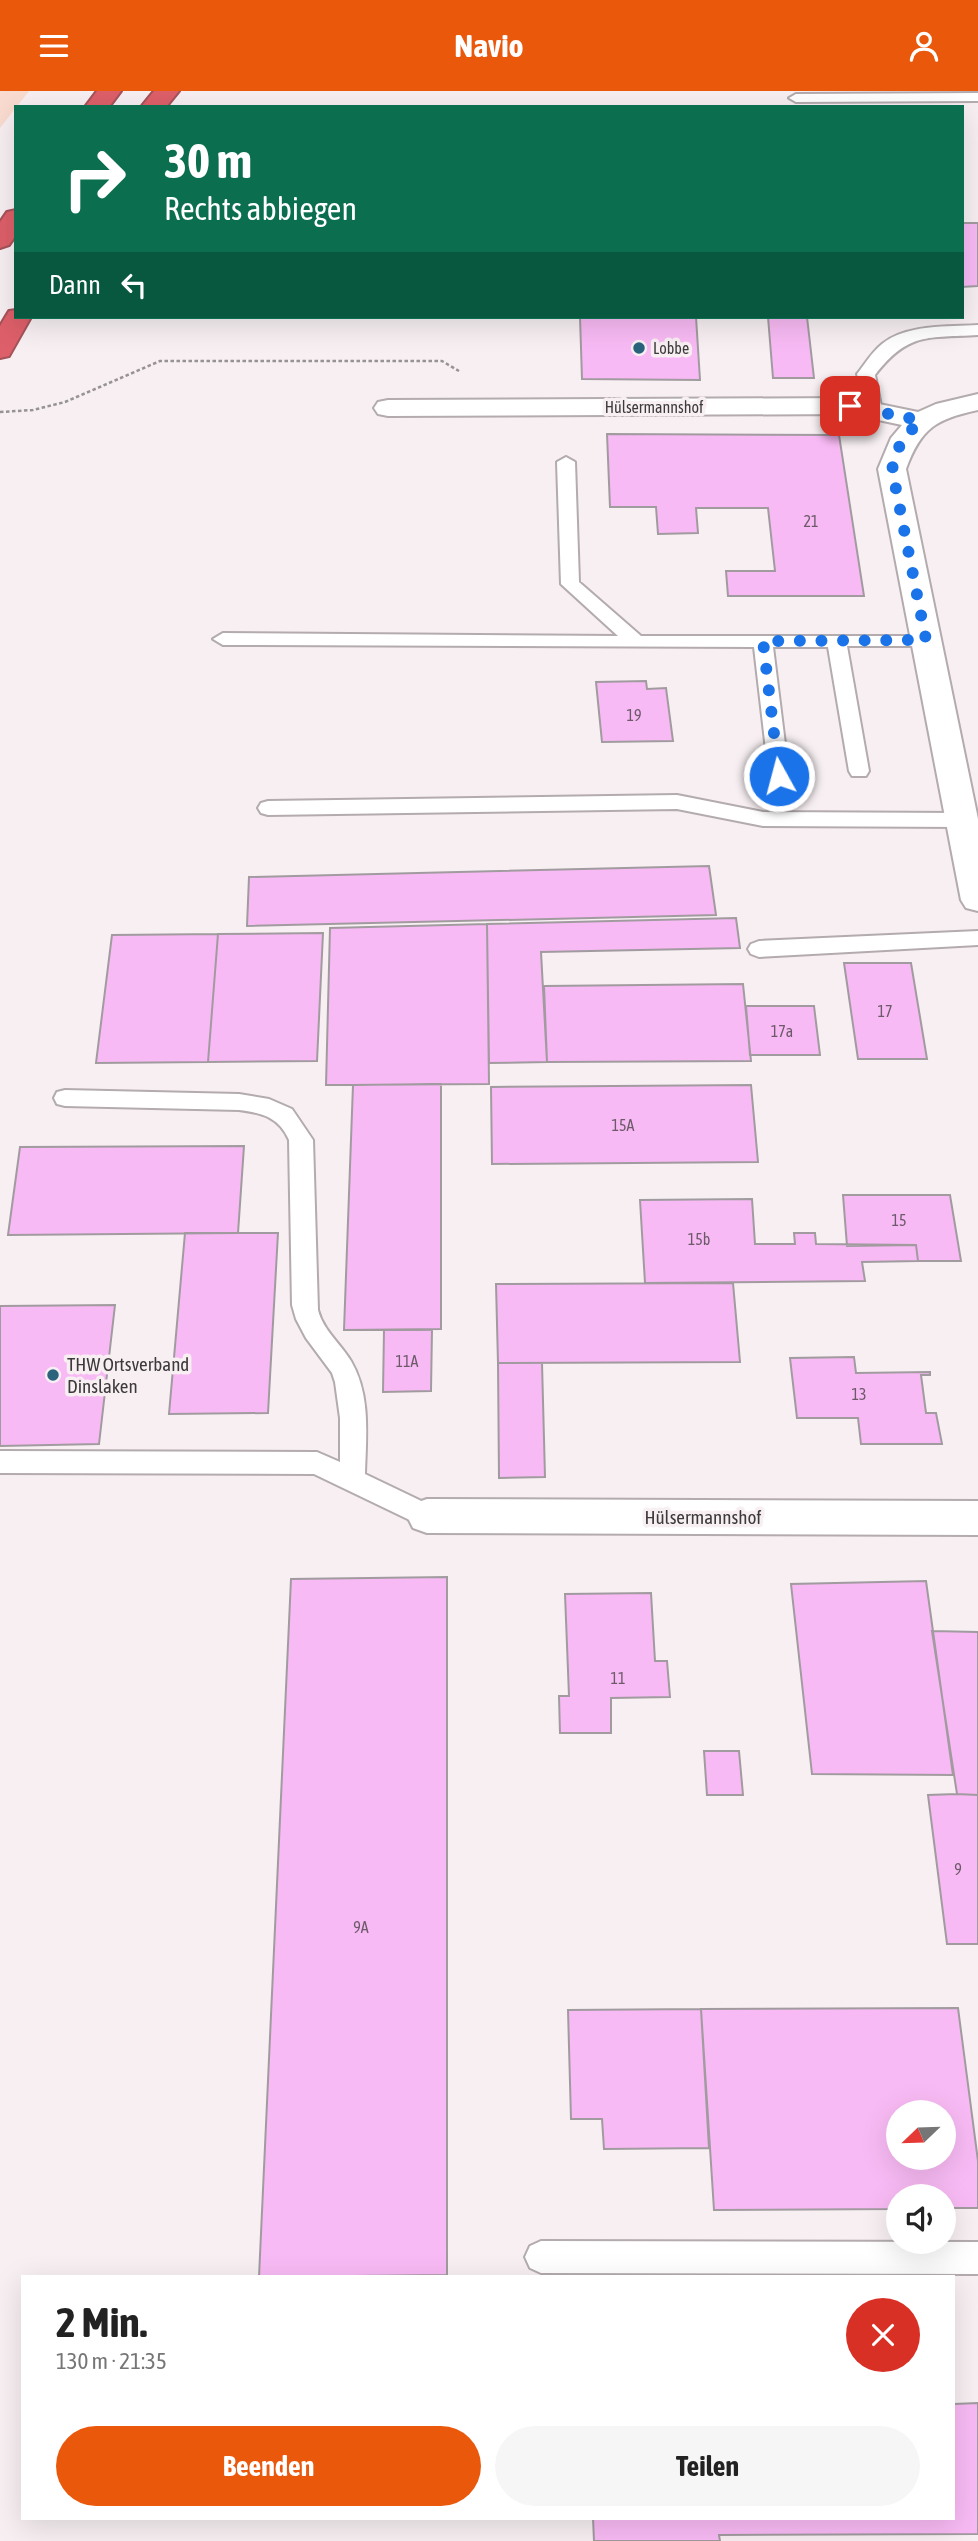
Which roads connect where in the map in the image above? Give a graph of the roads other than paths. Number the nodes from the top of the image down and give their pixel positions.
1 (167, 91) edge
2 (978, 97) edge
3 (796, 98) dead end
4 (155, 105) edge
5 (14, 220) edge
6 (0, 240) edge
7 (17, 319) edge
8 (978, 330) edge
9 (0, 350) edge
10 (978, 402) edge
11 (388, 408) dead end
12 (873, 411) junction
13 (919, 420) junction
14 (566, 462) dead end
15 (223, 639) dead end
16 (836, 640) junction
17 (926, 640) junction
18 (763, 641) junction
19 (636, 642) junction
20 (859, 771) dead end
21 (779, 776) dead end
22 (268, 808) dead end
23 (962, 820) junction
24 (978, 900) edge
25 (978, 938) edge
26 (759, 949) dead end
27 (65, 1098) dead end
28 (0, 1462) edge
29 (352, 1480) junction
30 (427, 1516) joint
31 (978, 1518) edge
32 (541, 2257) dead end
33 (978, 2258) edge

1 - 4 highway
2 - 3 lane
5 - 6 highway
7 - 9 highway
8 - 12 lane
10 - 13 street, Hülsermannshof
11 - 12 street, Hülsermannshof
12 - 13 street, Hülsermannshof
13 - 17 street
14 - 19 lane
15 - 19 lane
16 - 17 lane
16 - 18 lane
16 - 20 lane
17 - 23 street
18 - 19 lane
18 - 21 lane
22 - 23 lane
23 - 24 street
25 - 26 lane
27 - 29 lane
28 - 29 lane
29 - 30 lane
30 - 31 street, Hülsermannshof
32 - 33 lane

